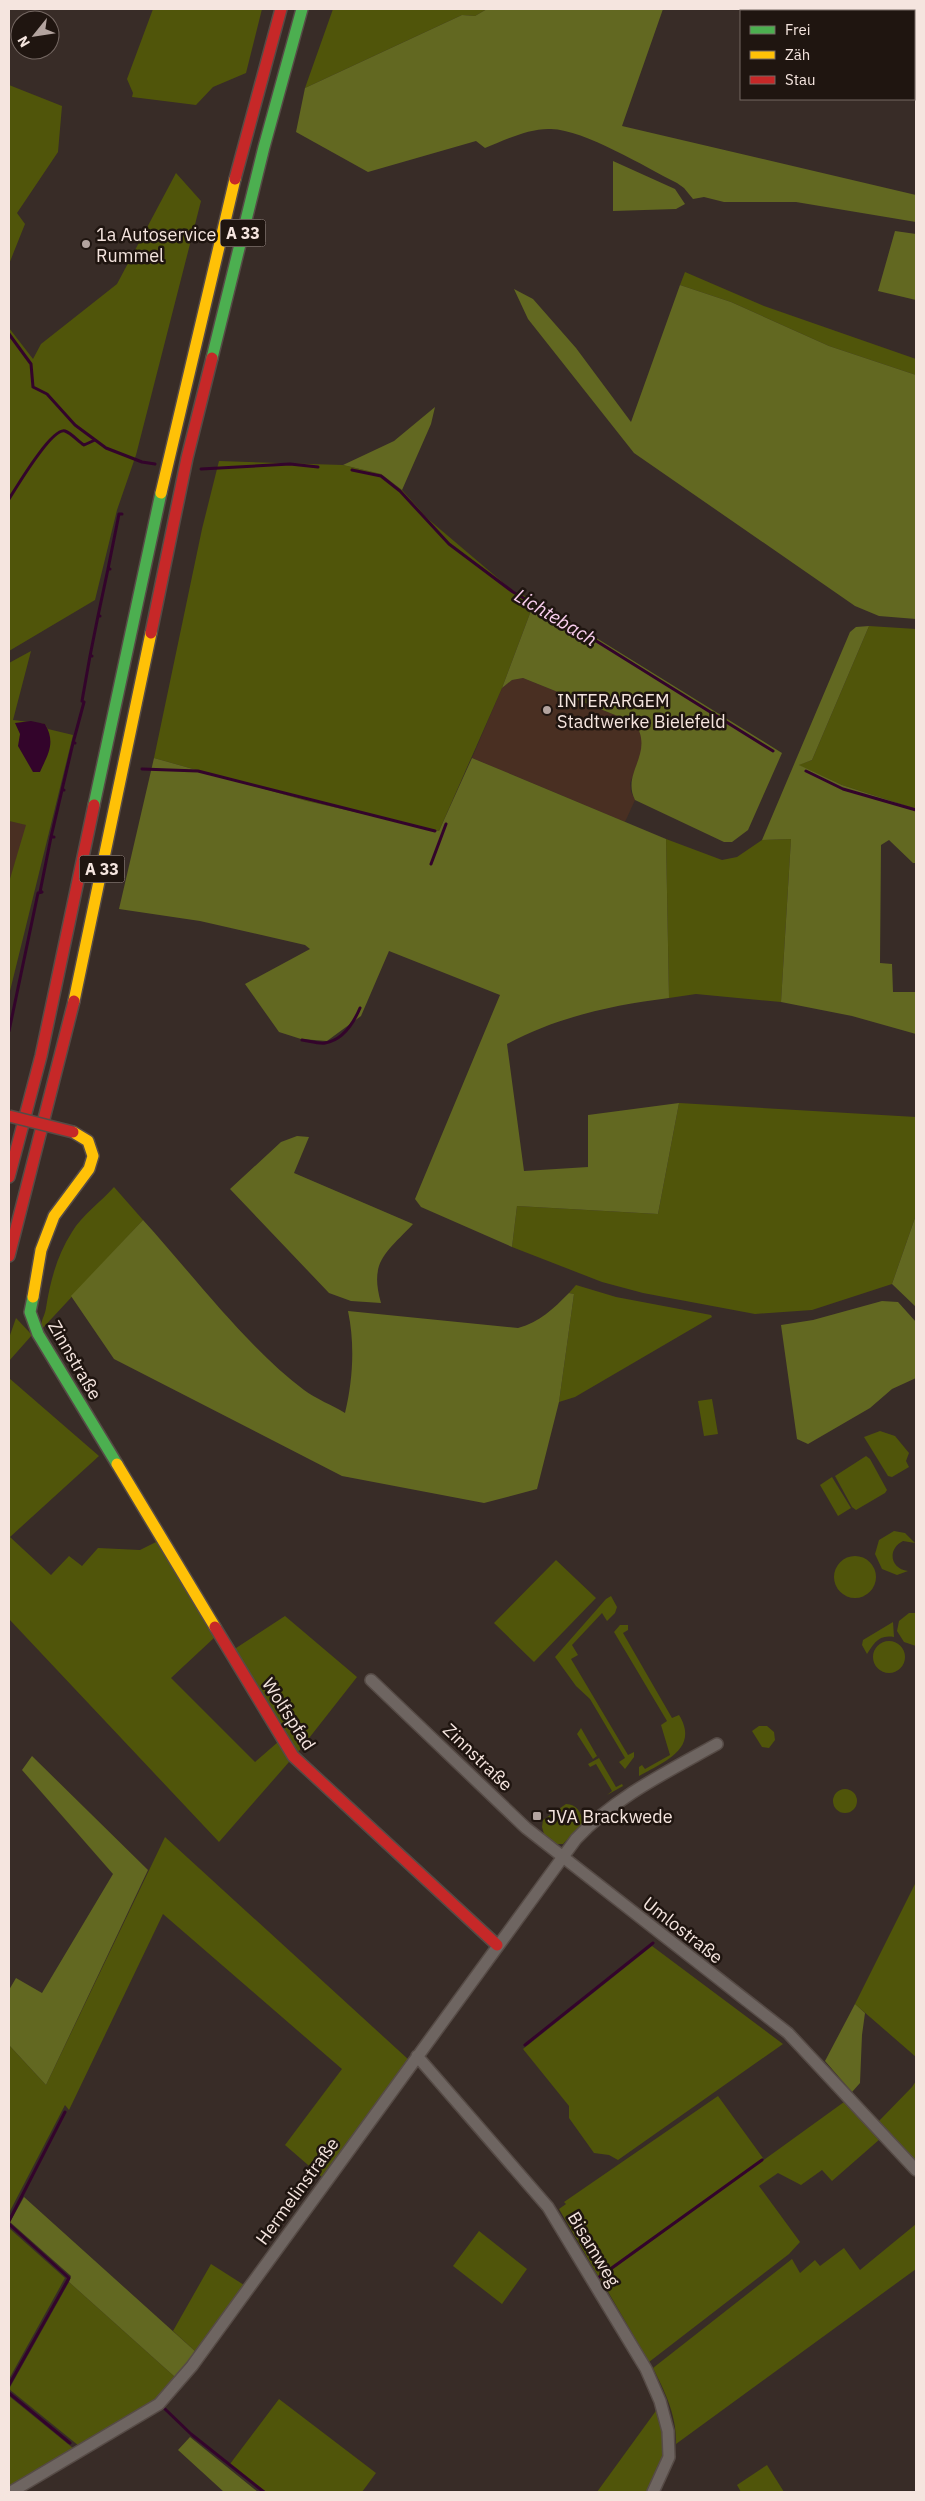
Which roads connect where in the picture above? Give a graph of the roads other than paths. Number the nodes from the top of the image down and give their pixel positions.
1 (281, 9) edge
2 (302, 9) edge
3 (9, 1116) edge
4 (9, 1177) edge
5 (9, 1256) edge
6 (125, 1478) joint
7 (371, 1680) dead end
8 (717, 1744) dead end
9 (562, 1857) junction
10 (497, 1946) junction
11 (418, 2056) junction
12 (916, 2170) edge
13 (11, 2492) edge
14 (653, 2492) edge

1 - 4 main road, A 33
2 - 5 main road, A 33
3 - 6 main road, Zinnstraße, bridge
6 - 10 main road, Wolfspfad
7 - 9 street, Zinnstraße
8 - 9 street
9 - 10 street, Hermelinstraße
9 - 12 street, Umlostraße
10 - 11 street, Hermelinstraße
11 - 13 street, Hermelinstraße
11 - 14 street, Bisamweg

